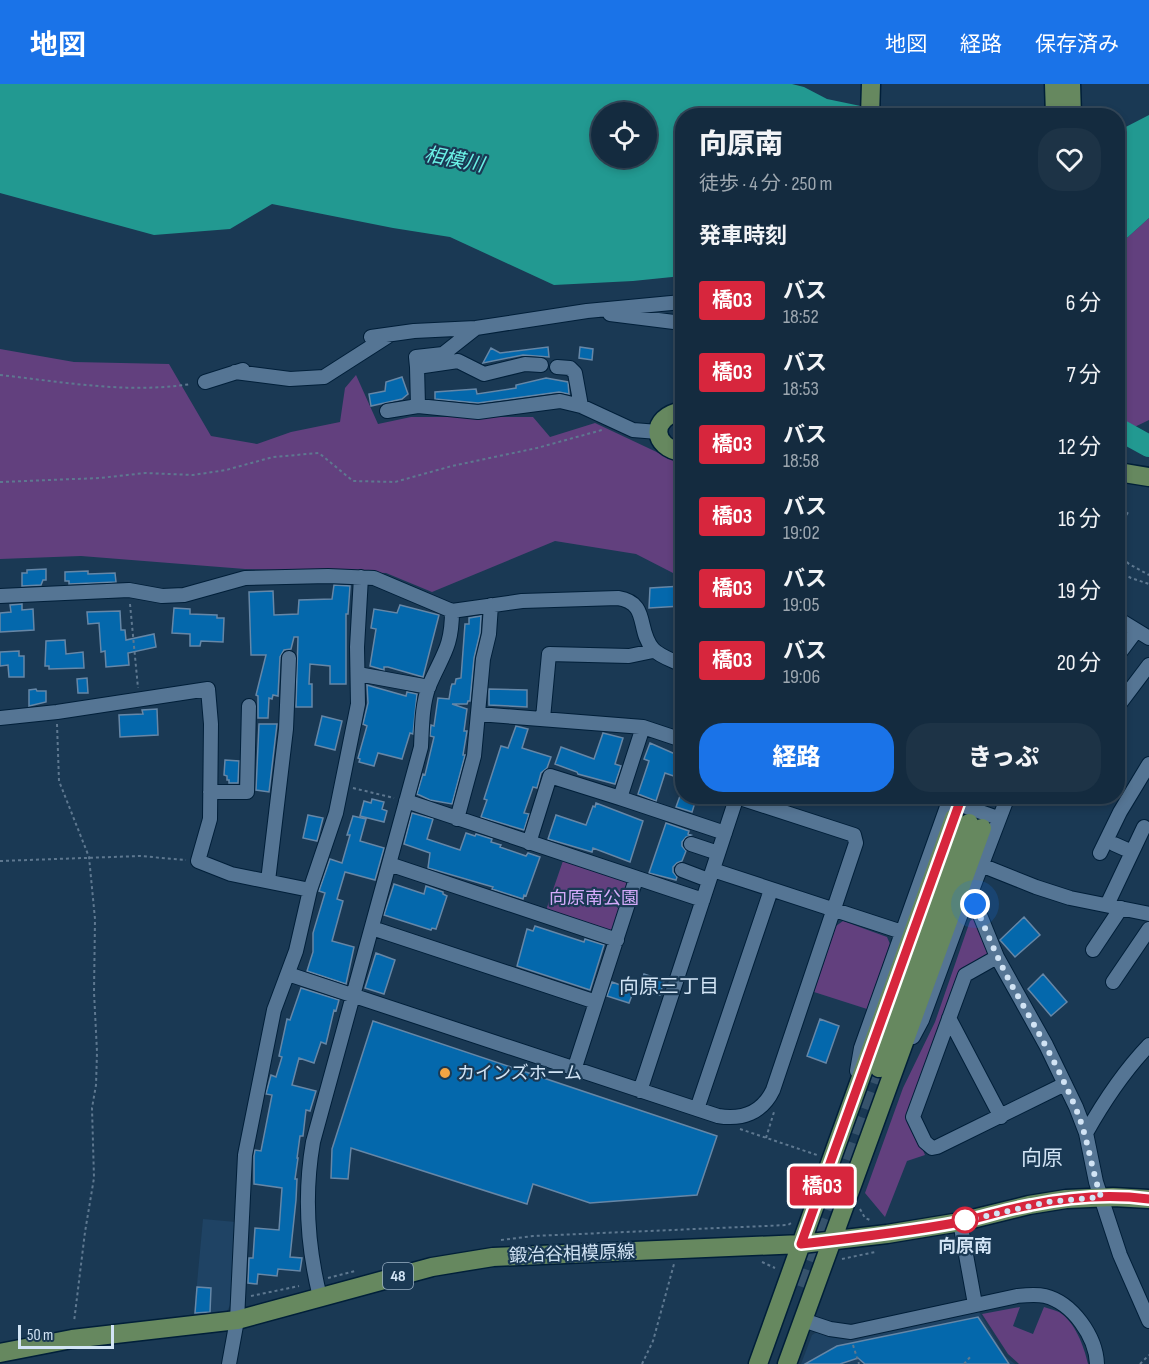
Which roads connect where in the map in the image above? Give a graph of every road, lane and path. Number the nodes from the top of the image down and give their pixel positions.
1 (871, 84) edge
2 (1054, 84) edge
3 (1071, 84) edge
4 (870, 108) edge
5 (1055, 108) edge
6 (1071, 108) edge
7 (675, 303) edge
8 (587, 311) junction
9 (675, 322) edge
10 (476, 328) junction
11 (393, 333) junction
12 (371, 337) dead end
13 (542, 365) dead end
14 (252, 367) dead end
15 (557, 367) dead end
16 (417, 368) junction
17 (235, 372) junction
18 (0, 375) edge
19 (205, 382) joint
20 (418, 406) junction
21 (581, 406) junction
22 (387, 411) dead end
23 (675, 413) edge
24 (621, 425) junction
25 (658, 432) junction
26 (675, 449) edge
27 (1125, 473) edge
28 (1149, 477) edge
29 (0, 482) edge
30 (1125, 560) edge
31 (1149, 574) edge
32 (1125, 575) edge
33 (361, 577) junction
34 (1149, 584) edge
35 (129, 590) junction
36 (0, 596) edge
37 (491, 605) junction
38 (452, 611) junction
39 (1125, 624) edge
40 (1136, 631) junction
41 (1149, 639) edge
42 (1125, 646) edge
43 (653, 651) junction
44 (290, 658) dead end
45 (675, 662) edge
46 (1149, 665) edge
47 (358, 674) junction
48 (429, 687) junction
49 (1125, 697) edge
50 (139, 700) junction
51 (249, 706) dead end
52 (57, 712) junction
53 (478, 714) junction
54 (0, 718) edge
55 (543, 718) junction
56 (643, 728) junction
57 (675, 738) edge
58 (1149, 764) edge
59 (342, 785) junction
60 (210, 792) junction
61 (620, 798) junction
62 (406, 801) junction
63 (735, 804) edge
64 (759, 804) edge
65 (944, 804) edge
66 (960, 804) edge
67 (1004, 804) edge
68 (1125, 804) edge
69 (1125, 804) edge
70 (998, 818) junction
71 (457, 819) junction
72 (1144, 827) dead end
73 (725, 833) junction
74 (529, 843) junction
75 (691, 844) dead end
76 (1114, 844) dead end
77 (712, 851) dead end
78 (1132, 852) junction
79 (1100, 853) dead end
80 (89, 857) junction
81 (0, 861) edge
82 (198, 861) junction
83 (389, 864) junction
84 (981, 865) junction
85 (682, 870) dead end
86 (708, 874) junction
87 (636, 879) junction
88 (268, 881) junction
89 (310, 890) junction
90 (771, 890) junction
91 (971, 893) junction
92 (703, 900) junction
93 (1114, 906) junction
94 (833, 910) junction
95 (1149, 914) edge
96 (372, 928) junction
97 (1149, 929) edge
98 (902, 932) junction
99 (617, 940) junction
100 (1093, 950) dead end
101 (997, 957) junction
102 (288, 974) junction
103 (1113, 982) dead end
104 (353, 993) junction
105 (596, 1002) junction
106 (949, 1018) junction
107 (1149, 1045) edge
108 (574, 1070) junction
109 (885, 1074) junction
110 (1065, 1084) junction
111 (640, 1091) junction
112 (777, 1104) dead end
113 (698, 1109) junction
114 (849, 1109) junction
115 (1001, 1117) junction
116 (732, 1127) dead end
117 (1086, 1133) junction
118 (766, 1138) junction
119 (799, 1174) dead end
120 (820, 1181) junction
121 (1101, 1197) junction
122 (1149, 1199) edge
123 (859, 1200) dead end
124 (797, 1220) dead end
125 (875, 1221) dead end
126 (960, 1222) junction
127 (495, 1241) dead end
128 (832, 1241) junction
129 (801, 1244) junction
130 (675, 1250) junction
131 (360, 1269) dead end
132 (326, 1278) dead end
133 (304, 1285) dead end
134 (802, 1287) tunnel mouth
135 (320, 1296) junction
136 (246, 1297) dead end
137 (975, 1304) junction
138 (237, 1320) junction
139 (803, 1320) junction
140 (1149, 1322) edge
141 (852, 1338) dead end
142 (72, 1339) junction
143 (0, 1353) edge
144 (1149, 1355) edge
145 (972, 1356) dead end
146 (229, 1364) edge
147 (642, 1364) edge
148 (758, 1364) edge
149 (774, 1364) edge
150 (787, 1364) edge
151 (859, 1364) edge
152 (964, 1364) edge
153 (1097, 1364) edge
154 (1140, 1364) edge

1 - 4 main road
2 - 5 main road
3 - 6 main road
7 - 8 street
8 - 9 street
8 - 10 street
10 - 11 street
10 - 16 street
11 - 12 street
11 - 17 street
13 - 16 street
14 - 17 street
15 - 21 street
16 - 20 street
17 - 19 street
18 - 19 path
20 - 21 street
20 - 22 street
21 - 24 street
23 - 25 main road
24 - 25 street
24 - 29 path
25 - 26 main road
27 - 28 main road
30 - 31 path
32 - 34 path
33 - 35 street
33 - 38 street
33 - 47 street
35 - 36 street
35 - 50 path
37 - 38 street
37 - 43 street
37 - 53 street
38 - 48 street
39 - 40 street
40 - 41 street
40 - 42 street
43 - 45 street
43 - 55 street
44 - 88 street
46 - 49 street
47 - 48 street
47 - 59 street
48 - 62 street
50 - 52 street
50 - 60 street
51 - 60 street
52 - 54 street
52 - 80 path
53 - 55 street
53 - 71 street
55 - 56 street
56 - 57 street
56 - 61 street
58 - 68 street
59 - 62 path
59 - 89 street
60 - 82 street
61 - 73 street
61 - 74 street
62 - 71 street
62 - 83 street
63 - 73 street
64 - 94 street
65 - 98 street
66 - 70 street
67 - 70 street
69 - 79 street
70 - 84 street
71 - 74 street
72 - 78 street
73 - 86 street
74 - 87 street
75 - 77 street
76 - 78 street
78 - 93 street
80 - 81 path
80 - 82 path
80 - 142 path
82 - 88 street
83 - 96 street
83 - 99 street
84 - 91 street
84 - 93 street
85 - 86 street
86 - 90 street
86 - 92 street
87 - 92 street
87 - 99 street
88 - 89 street
89 - 102 street
90 - 94 street
90 - 113 street
91 - 101 street
91 - 109 street
92 - 111 street
93 - 95 street
93 - 100 street
94 - 98 street
94 - 113 street
96 - 104 street
96 - 105 street
97 - 103 street
98 - 114 street
99 - 105 street
101 - 106 street
101 - 110 street
102 - 104 street
102 - 138 street
104 - 108 street
104 - 135 street
105 - 108 street
106 - 115 street
106 - 115 street
107 - 117 street
108 - 111 street
109 - 114 main road
109 - 128 main road
110 - 115 street
110 - 117 street
111 - 113 street
112 - 118 path
114 - 120 main road
116 - 118 path
117 - 121 street
118 - 120 path
119 - 120 street
120 - 129 main road
121 - 122 main road, 鍛冶谷相模原線 / 48
121 - 126 main road, 鍛冶谷相模原線 / 48
121 - 140 street
123 - 125 path
124 - 127 path
126 - 128 main road, 鍛冶谷相模原線 / 48
126 - 137 street
128 - 129 main road, 鍛冶谷相模原線 / 48
128 - 139 main road
129 - 130 main road, 鍛冶谷相模原線 / 48
129 - 148 main road
130 - 135 main road, 鍛冶谷相模原線 / 48
130 - 147 path
131 - 132 path
133 - 136 path
134 - 149 main road
135 - 138 main road, 鍛冶谷相模原線 / 48
137 - 139 street
137 - 153 street
138 - 142 main road, 鍛冶谷相模原線 / 48
138 - 146 street
139 - 150 main road
141 - 151 path
142 - 143 main road, 鍛冶谷相模原線 / 48
144 - 154 path
145 - 152 path

